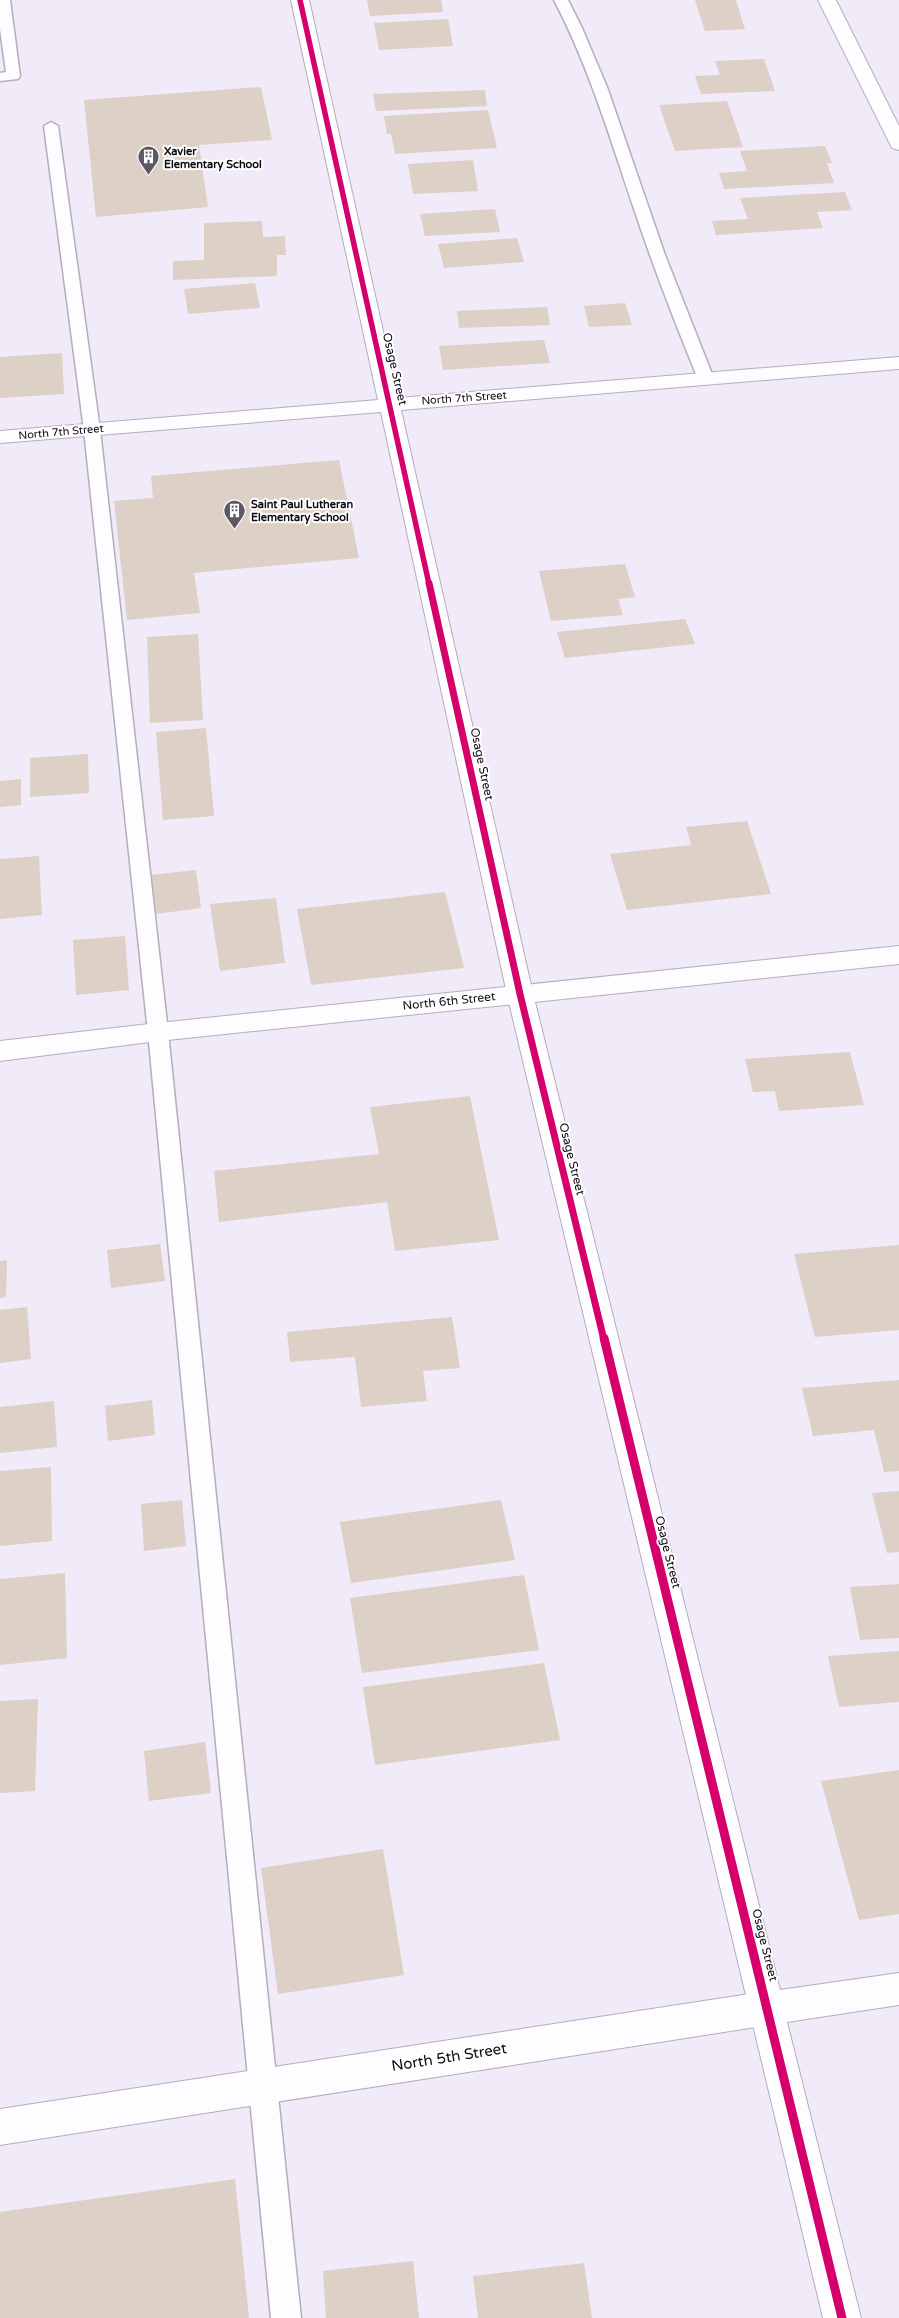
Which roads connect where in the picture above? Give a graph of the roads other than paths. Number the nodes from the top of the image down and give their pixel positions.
1 (3, 0) edge
2 (300, 0) edge
3 (561, 0) edge
4 (827, 0) edge
5 (0, 78) edge
6 (51, 126) dead end
7 (899, 144) edge
8 (899, 364) edge
9 (706, 379) junction
10 (391, 404) junction
11 (92, 430) junction
12 (0, 437) edge
13 (899, 955) edge
14 (520, 994) junction
15 (158, 1032) junction
16 (0, 1051) edge
17 (899, 1989) edge
18 (769, 2008) junction
19 (263, 2086) junction
20 (0, 2127) edge
21 (286, 2318) edge
22 (842, 2318) edge

1 - 5 lane
2 - 10 street, Osage Street
3 - 9 lane
4 - 7 street
6 - 11 lane
8 - 9 street, North 7th Street
9 - 10 street, North 7th Street
10 - 11 street, North 7th Street
10 - 14 street, Osage Street
11 - 12 street, North 7th Street
11 - 15 lane
13 - 14 street, North 6th Street
14 - 15 street, North 6th Street
14 - 18 street, Osage Street
15 - 16 street, North 6th Street
15 - 19 lane
17 - 18 street, North 5th Street
18 - 19 street, North 5th Street
18 - 22 street, Osage Street
19 - 20 street, North 5th Street
19 - 21 lane

